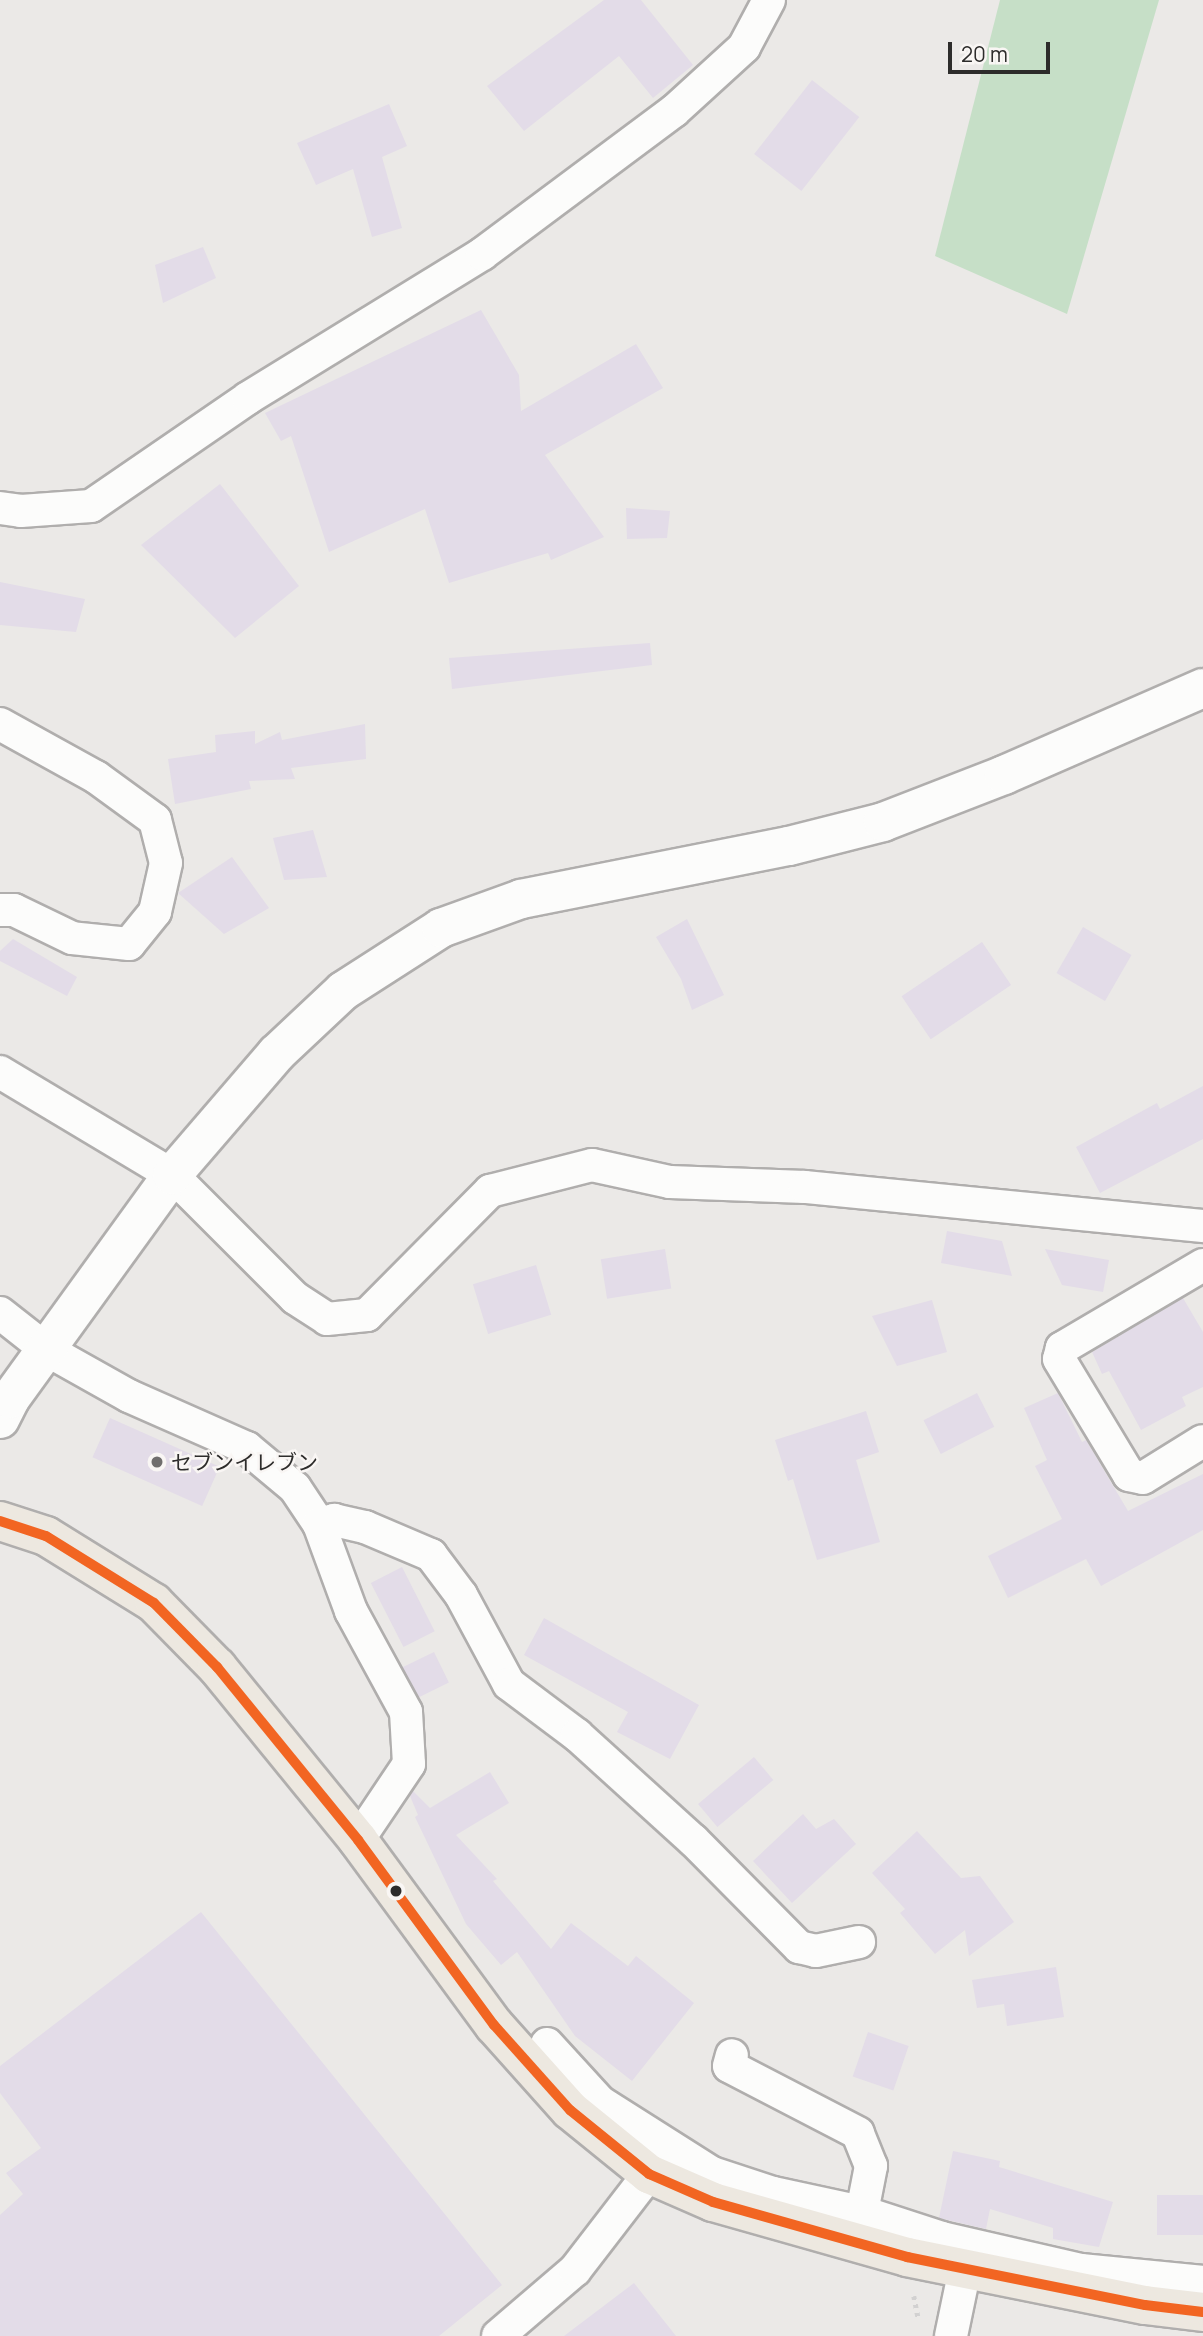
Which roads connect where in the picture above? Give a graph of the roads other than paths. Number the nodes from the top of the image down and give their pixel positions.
1 (769, 0) edge
2 (0, 508) edge
3 (1203, 688) edge
4 (0, 724) edge
5 (0, 909) edge
6 (0, 1072) edge
7 (173, 1175) junction
8 (1203, 1226) edge
9 (1203, 1265) edge
10 (0, 1313) edge
11 (47, 1350) junction
12 (0, 1419) edge
13 (1203, 1441) edge
14 (0, 1521) edge
15 (319, 1524) junction
16 (358, 1840) junction
17 (859, 1942) dead end
18 (547, 2044) dead end
19 (732, 2055) dead end
20 (649, 2174) junction
21 (862, 2212) junction
22 (965, 2269) junction
23 (1203, 2282) edge
24 (1203, 2312) edge
25 (498, 2336) edge
26 (951, 2336) edge

1 - 2 street
3 - 7 street
4 - 5 street
6 - 7 street
7 - 8 street
7 - 11 street
9 - 13 street
10 - 11 street
11 - 12 street
11 - 15 street
14 - 16 main road
15 - 16 street
15 - 17 street
16 - 20 main road
18 - 21 street
19 - 21 street
20 - 22 main road
20 - 25 street
21 - 23 street
22 - 24 main road
22 - 26 street

